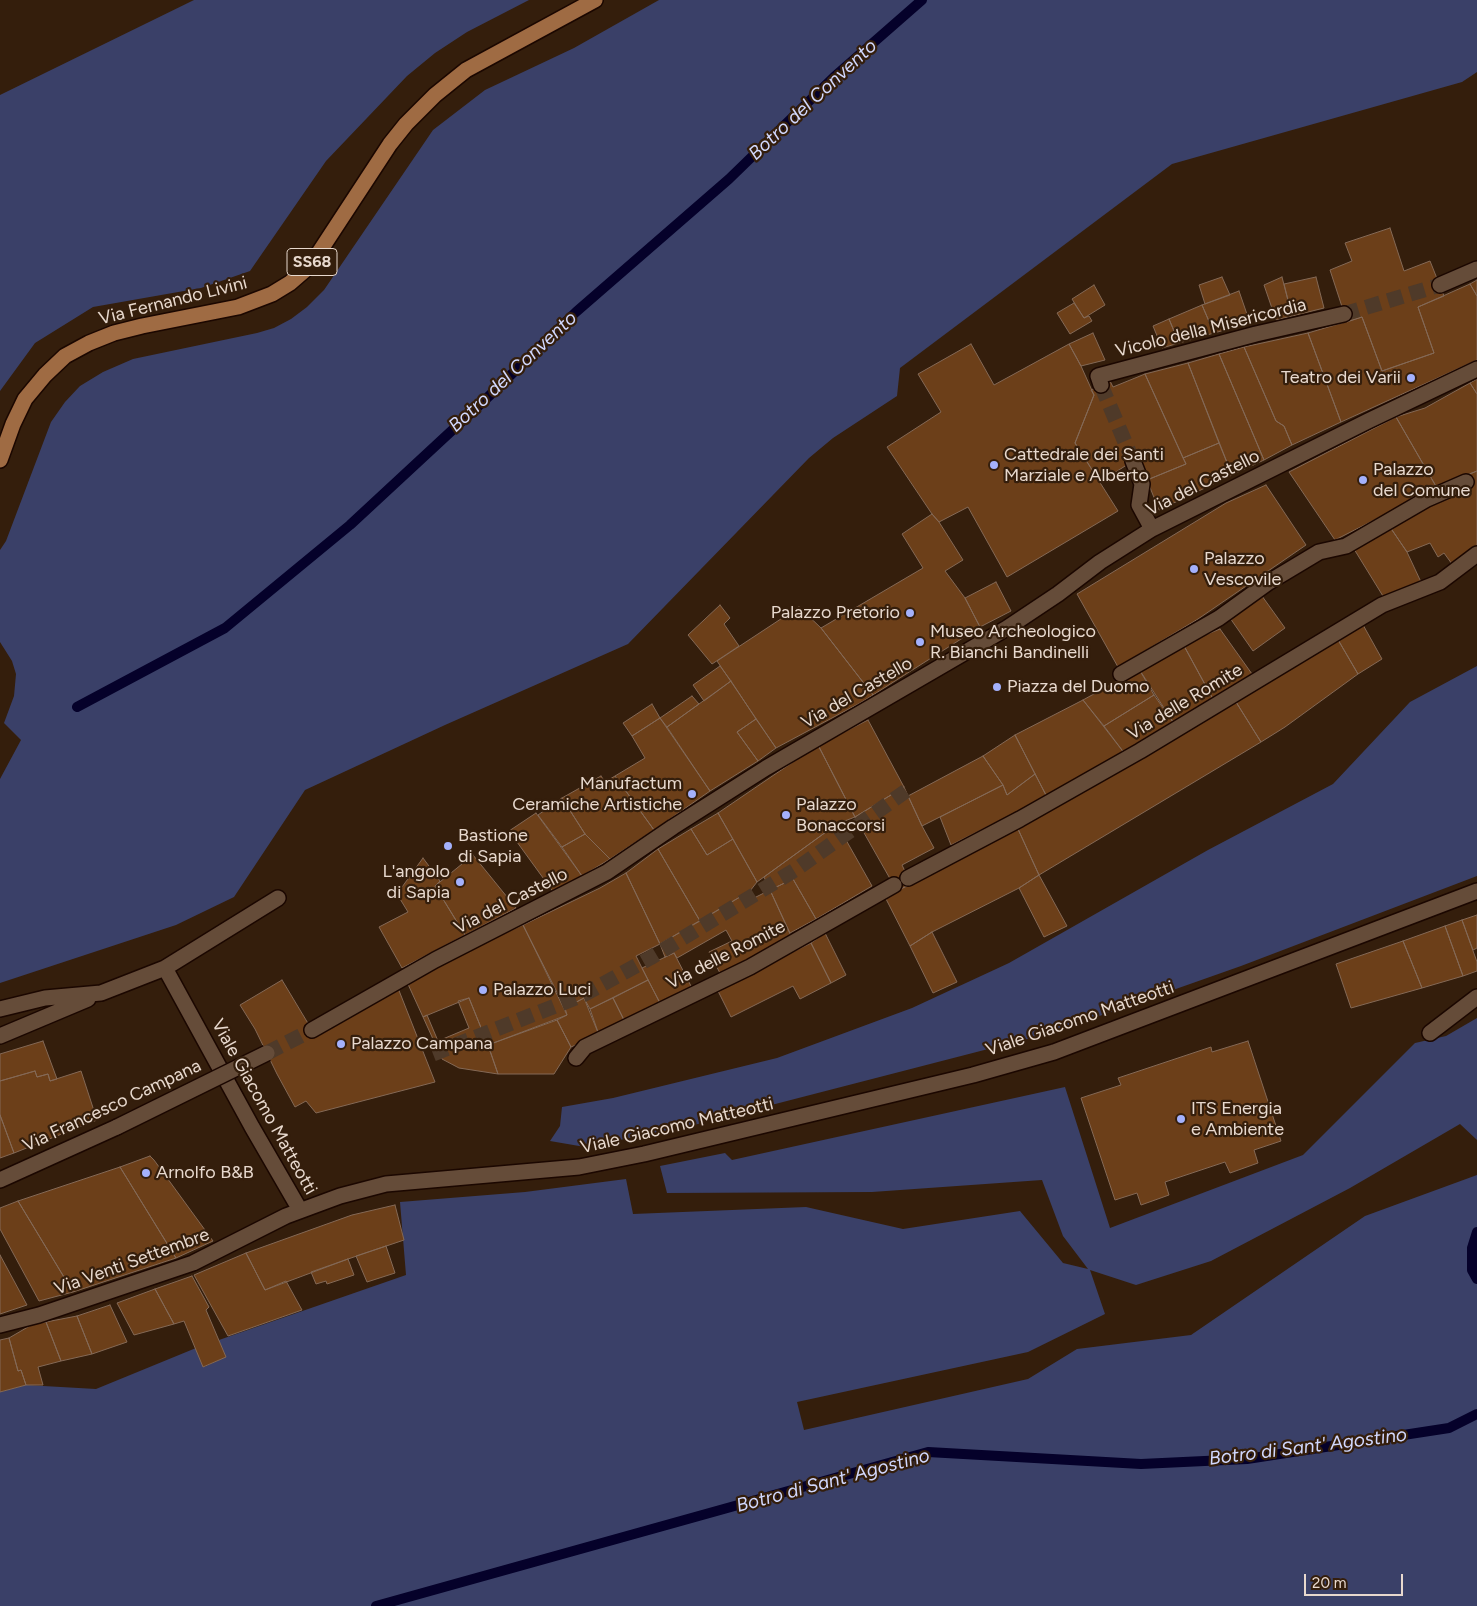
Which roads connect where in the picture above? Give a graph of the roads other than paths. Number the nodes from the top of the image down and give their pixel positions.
1 (595, 0) edge
2 (1477, 269) edge
3 (1440, 286) tunnel mouth
4 (1344, 314) tunnel mouth
5 (1477, 369) edge
6 (1101, 385) dead end
7 (0, 460) edge
8 (1133, 461) tunnel mouth
9 (1466, 482) dead end
10 (1152, 529) junction
11 (1477, 554) edge
12 (1121, 674) dead end
13 (908, 878) dead end
14 (894, 885) dead end
15 (1477, 891) edge
16 (278, 898) dead end
17 (165, 968) junction
18 (101, 993) junction
19 (1477, 997) edge
20 (0, 1009) edge
21 (312, 1030) tunnel mouth
22 (1430, 1033) dead end
23 (0, 1036) edge
24 (267, 1053) tunnel mouth
25 (576, 1058) dead end
26 (0, 1180) edge
27 (300, 1210) junction
28 (0, 1325) edge

1 - 7 main road, Via Fernando Livini / SS68
2 - 3 street
4 - 6 street, Vicolo della Misericordia
5 - 10 street, Via del Castello
8 - 10 street
9 - 12 street
10 - 21 street, Via del Castello
11 - 13 street, Via delle Romite
14 - 25 street, Via delle Romite
15 - 27 street, Viale Giacomo Matteotti
16 - 17 street
17 - 18 street
17 - 27 street, Viale Giacomo Matteotti
18 - 20 street
18 - 23 street
19 - 22 street
24 - 26 street, Via Francesco Campana, bridge
27 - 28 street, Via Venti Settembre

